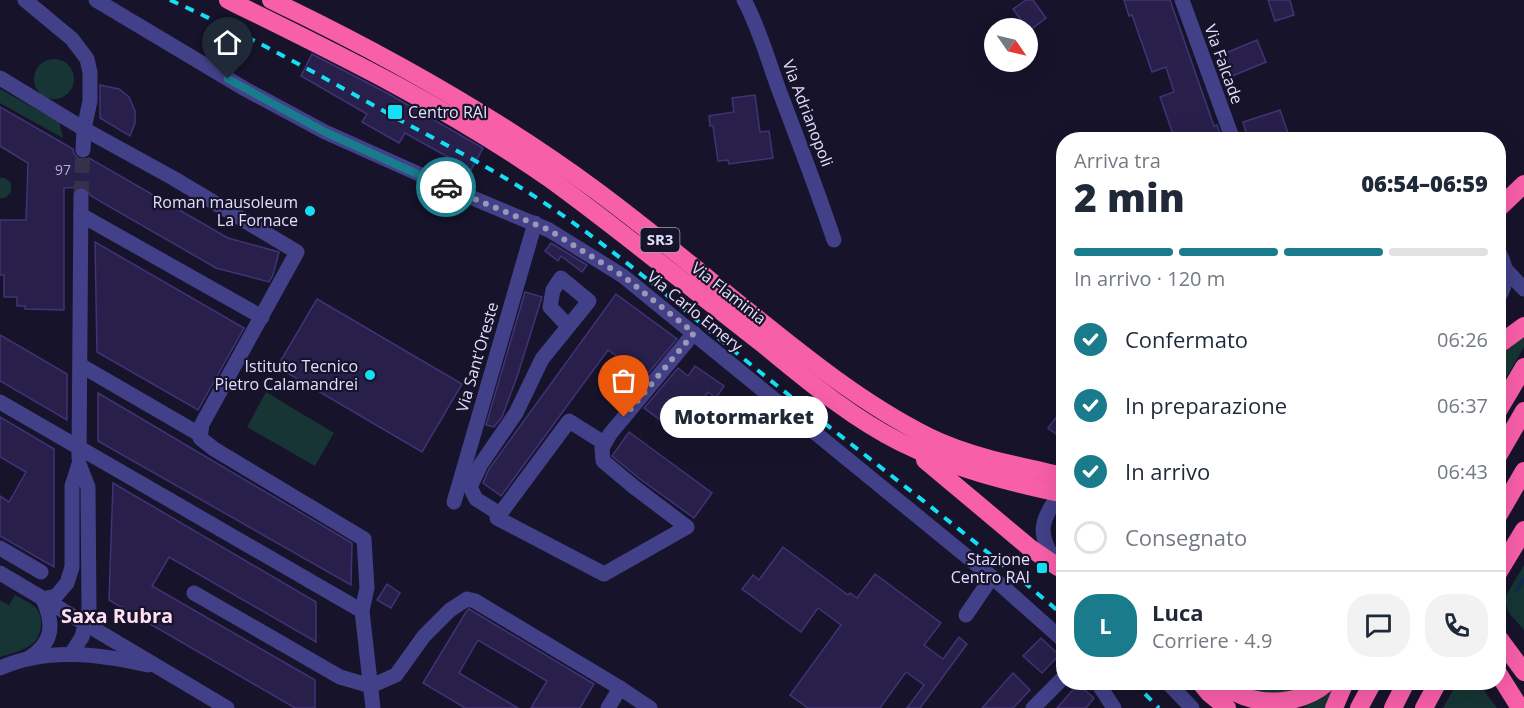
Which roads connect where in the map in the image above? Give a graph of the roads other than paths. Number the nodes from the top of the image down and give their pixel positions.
1 (25, 0) edge
2 (96, 0) edge
3 (228, 0) edge
4 (271, 0) edge
5 (744, 0) edge
6 (1182, 0) edge
7 (0, 78) edge
8 (84, 129) junction
9 (1230, 132) edge
10 (83, 150) tunnel mouth
11 (1524, 184) edge
12 (81, 196) tunnel mouth
13 (1506, 201) edge
14 (81, 215) junction
15 (535, 223) junction
16 (834, 240) dead end
17 (1506, 270) edge
18 (1524, 289) edge
19 (1524, 298) edge
20 (1506, 299) edge
21 (262, 316) junction
22 (568, 326) dead end
23 (1524, 326) edge
24 (694, 333) junction
25 (1506, 339) edge
26 (80, 365) junction
27 (1524, 367) edge
28 (1506, 397) edge
29 (0, 402) edge
30 (1524, 411) edge
31 (199, 434) junction
32 (1506, 442) edge
33 (604, 443) junction
34 (902, 443) junction
35 (79, 457) junction
36 (1524, 471) edge
37 (1056, 486) edge
38 (1056, 487) edge
39 (1056, 499) edge
40 (453, 502) dead end
41 (1506, 502) edge
42 (500, 514) junction
43 (1524, 530) edge
44 (0, 548) edge
45 (1524, 548) edge
46 (1506, 560) edge
47 (1056, 562) edge
48 (1056, 566) edge
49 (1506, 570) edge
50 (41, 572) dead end
51 (0, 573) edge
52 (992, 578) junction
53 (194, 593) dead end
54 (43, 599) junction
55 (362, 611) junction
56 (966, 615) dead end
57 (86, 624) junction
58 (1056, 634) edge
59 (1506, 636) edge
60 (1524, 647) edge
61 (1506, 648) edge
62 (71, 654) junction
63 (28, 659) junction
64 (0, 668) edge
65 (163, 669) junction
66 (1524, 672) edge
67 (1056, 685) edge
68 (371, 686) junction
69 (1506, 686) edge
70 (620, 688) junction
71 (1103, 690) edge
72 (1175, 690) edge
73 (1207, 690) edge
74 (1230, 690) edge
75 (1317, 690) edge
76 (1342, 690) edge
77 (1369, 690) edge
78 (1402, 690) edge
79 (1434, 690) edge
80 (227, 708) edge
81 (373, 708) edge
82 (609, 708) edge
83 (650, 708) edge
84 (1034, 708) edge
85 (1114, 708) edge
86 (1192, 708) edge
87 (1227, 708) edge
88 (1334, 708) edge
89 (1359, 708) edge
90 (1394, 708) edge
91 (1424, 708) edge
92 (1520, 708) edge

1 - 8 street
2 - 15 street, Via Carlo Emery
3 - 34 highway, Via Flaminia / SR3
4 - 37 highway, Via Flaminia / SR3
5 - 16 street, Via Adrianopoli
6 - 9 street, Via Falcade
7 - 8 street
8 - 10 street
8 - 21 street
11 - 13 highway
12 - 14 street
14 - 21 street
14 - 26 street
15 - 24 street, Via Carlo Emery
15 - 40 street, Via Sant'Oreste
17 - 18 street
19 - 20 street
21 - 31 street
22 - 42 street
23 - 25 highway
24 - 33 street
24 - 52 street, Via Carlo Emery
26 - 31 street
26 - 35 street
27 - 28 highway
29 - 35 street
30 - 32 highway
31 - 55 street
33 - 42 street
33 - 42 street
34 - 38 highway, Via Flaminia / SR3
34 - 48 highway
35 - 54 street
35 - 55 street
35 - 57 street
36 - 41 highway
39 - 47 street
43 - 46 highway
44 - 50 street
45 - 49 highway
51 - 54 street
52 - 56 street
52 - 58 street, Via Carlo Emery
53 - 68 street
54 - 57 street
54 - 63 street
55 - 68 street
57 - 62 street
57 - 65 street
59 - 60 highway
61 - 66 highway
62 - 63 street
62 - 65 street
63 - 64 street
65 - 80 street
67 - 84 street
68 - 70 street
68 - 81 street
69 - 92 highway
70 - 82 street
70 - 83 street
71 - 85 street
72 - 86 street
73 - 87 highway
74 - 75 highway
76 - 88 highway
77 - 89 highway
78 - 90 highway
79 - 91 highway

